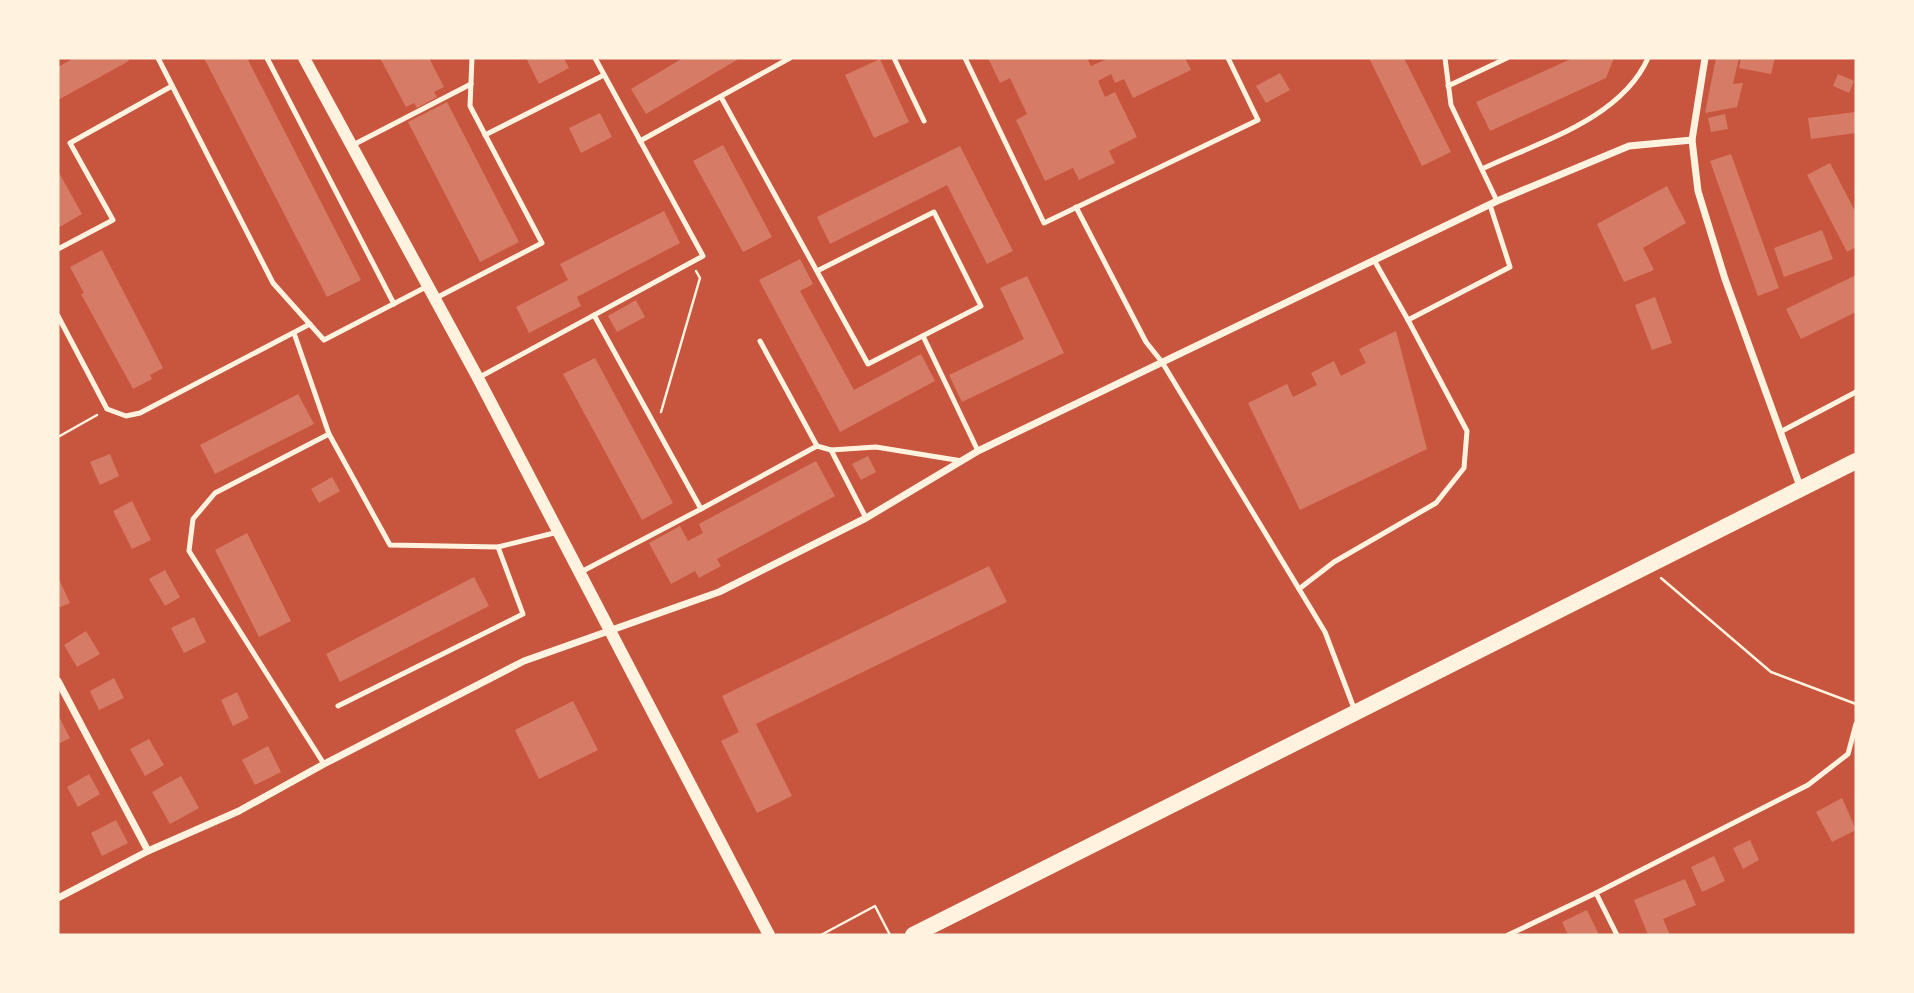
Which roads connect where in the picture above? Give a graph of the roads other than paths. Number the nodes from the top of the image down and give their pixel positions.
1 (158, 58) edge
2 (267, 58) edge
3 (304, 58) edge
4 (472, 58) edge
5 (595, 58) edge
6 (790, 58) edge
7 (894, 58) edge
8 (965, 58) edge
9 (1228, 58) edge
10 (1445, 58) edge
11 (1507, 58) edge
12 (1648, 58) edge
13 (1705, 58) edge
14 (604, 75) junction
15 (471, 84) junction
16 (173, 86) junction
17 (1448, 86) junction
18 (721, 97) junction
19 (924, 121) dead end
20 (485, 135) junction
21 (1692, 140) junction
22 (640, 141) junction
23 (351, 146) junction
24 (1482, 169) junction
25 (1494, 203) junction
26 (1076, 207) junction
27 (58, 248) edge
28 (1374, 260) junction
29 (817, 271) junction
30 (430, 293) junction
31 (394, 304) junction
32 (594, 315) junction
33 (58, 316) edge
34 (1408, 320) junction
35 (310, 324) junction
36 (294, 333) junction
37 (923, 336) junction
38 (760, 341) dead end
39 (1162, 362) junction
40 (478, 378) junction
41 (1856, 392) edge
42 (1782, 431) junction
43 (330, 434) junction
44 (817, 446) junction
45 (831, 450) junction
46 (978, 451) junction
47 (962, 461) junction
48 (1856, 461) edge
49 (1801, 489) junction
50 (701, 509) junction
51 (866, 518) junction
52 (558, 532) junction
53 (498, 547) junction
54 (579, 573) junction
55 (1299, 589) junction
56 (610, 631) junction
57 (58, 681) edge
58 (338, 706) dead end
59 (1356, 714) junction
60 (1856, 724) edge
61 (324, 764) junction
62 (148, 850) junction
63 (1596, 893) junction
64 (58, 898) edge
65 (769, 935) edge
66 (913, 935) edge
67 (1508, 935) edge
68 (1617, 935) edge

1 - 16 lane
2 - 31 lane
3 - 23 street
4 - 15 lane
5 - 14 lane
6 - 18 lane
7 - 19 lane
8 - 26 lane
9 - 26 lane
10 - 17 lane
11 - 17 lane
12 - 24 lane
13 - 21 street
14 - 20 lane
14 - 22 lane
15 - 20 lane
15 - 23 lane
16 - 27 lane
16 - 35 lane
17 - 24 lane
18 - 22 lane
18 - 29 lane
20 - 30 lane
21 - 25 street
21 - 42 street
22 - 32 lane
23 - 30 street
24 - 25 lane
25 - 28 street
25 - 34 lane
26 - 39 lane
28 - 34 lane
28 - 39 street
29 - 37 lane
29 - 37 lane
30 - 31 lane
30 - 40 street
31 - 35 lane
32 - 40 lane
32 - 50 lane
33 - 36 lane
34 - 55 lane
35 - 36 lane
36 - 43 lane
37 - 46 lane
38 - 44 lane
39 - 46 street
39 - 55 lane
40 - 52 street
41 - 42 lane
42 - 49 street
43 - 53 lane
43 - 61 lane
44 - 45 lane
44 - 50 lane
45 - 47 lane
45 - 51 lane
46 - 47 street
47 - 51 street
48 - 49 main road
49 - 59 main road
50 - 54 lane
51 - 56 street
52 - 53 lane
52 - 54 street
53 - 58 lane
54 - 56 street
55 - 59 lane
56 - 61 street
56 - 65 street
57 - 62 street
59 - 66 main road
60 - 63 lane
61 - 62 street
62 - 64 street
63 - 67 lane
63 - 68 lane

